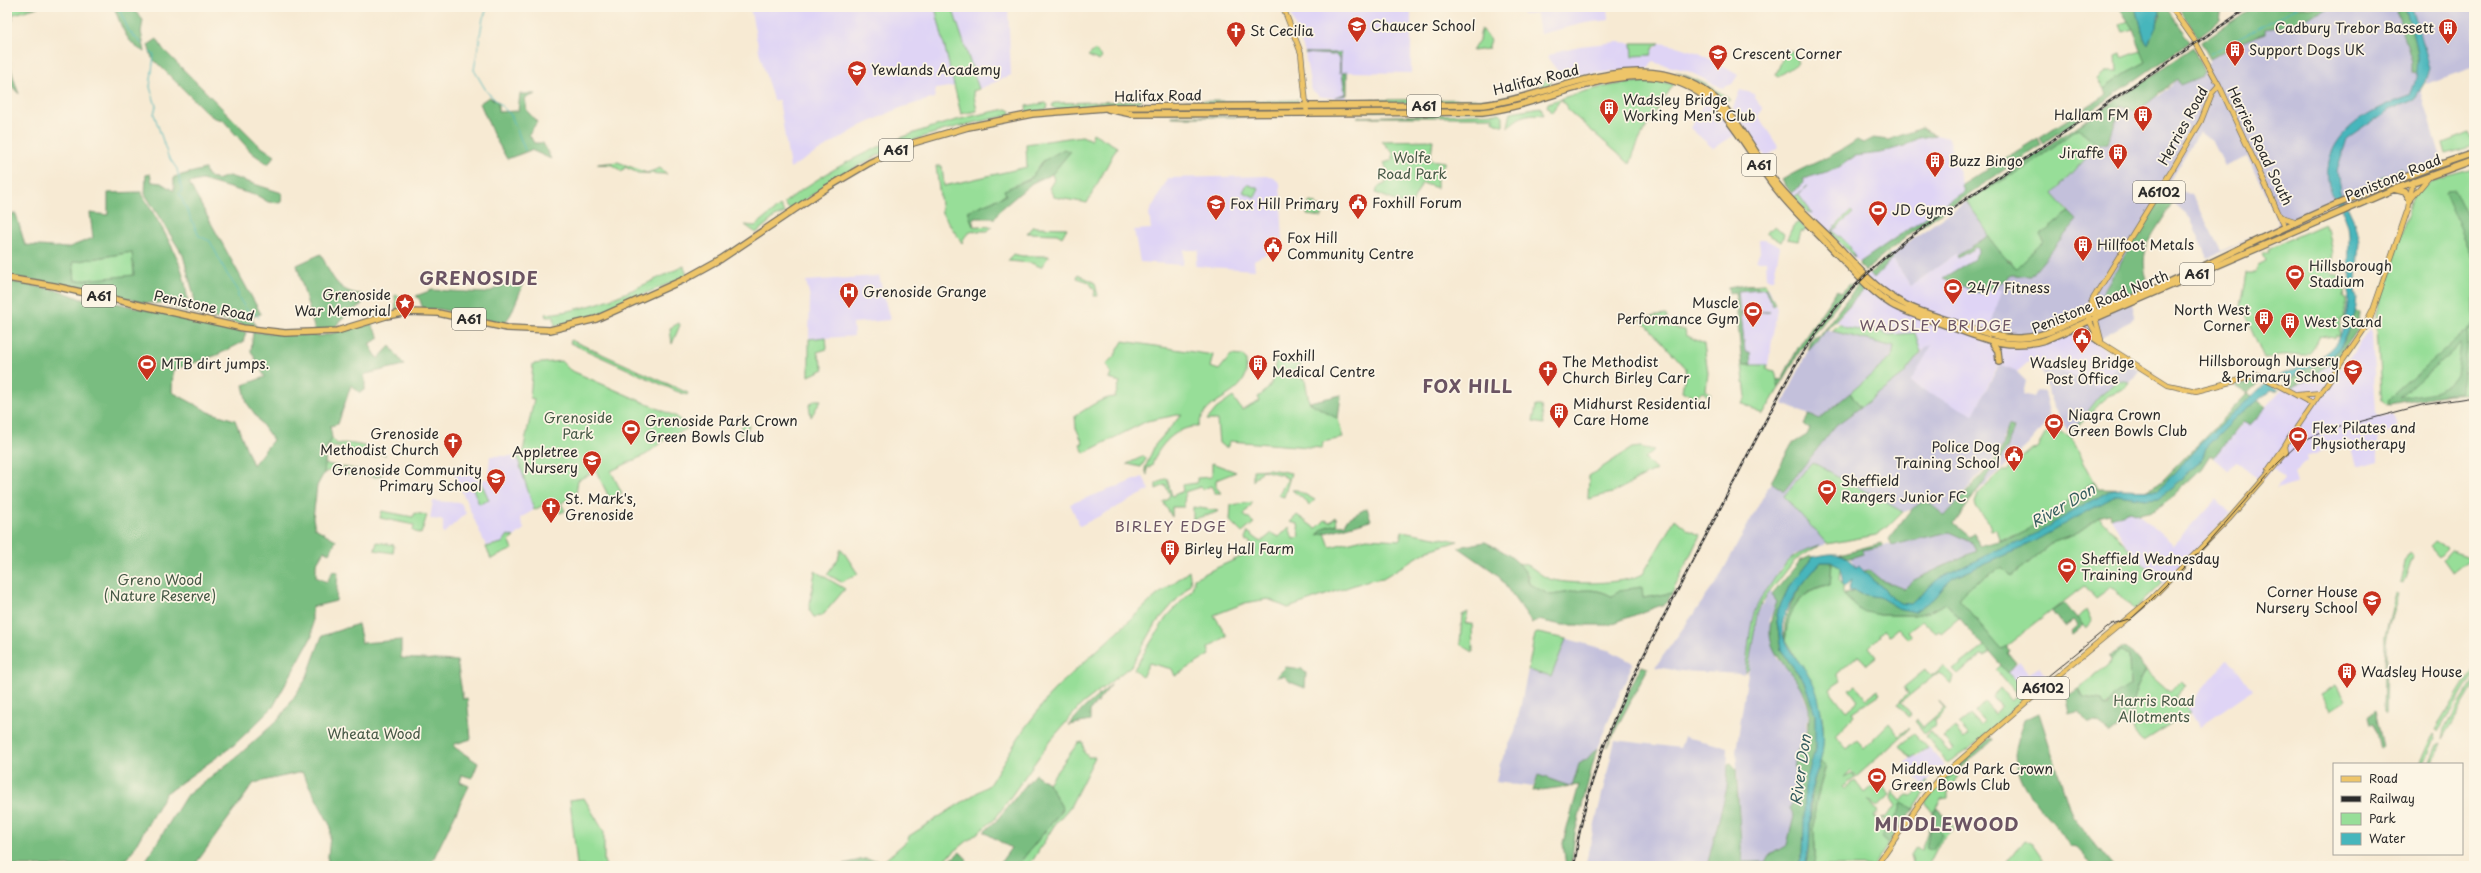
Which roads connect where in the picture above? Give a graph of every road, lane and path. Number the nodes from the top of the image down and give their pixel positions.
1 (1283, 7) edge
2 (2171, 7) edge
3 (2219, 85) junction
4 (1559, 88) junction
5 (1561, 94) junction
6 (1308, 105) junction
7 (1149, 107) junction
8 (1107, 109) junction
9 (1150, 114) junction
10 (1307, 114) junction
11 (2474, 153) edge
12 (2474, 160) edge
13 (2417, 173) junction
14 (2431, 175) junction
15 (2413, 181) junction
16 (2380, 187) junction
17 (2394, 189) junction
18 (2381, 194) junction
19 (2410, 200) junction
20 (2346, 202) joint
21 (2282, 217) junction
22 (2321, 221) joint
23 (2297, 222) junction
24 (2285, 227) junction
25 (2300, 230) junction
26 (1822, 233) junction
27 (1852, 267) junction
28 (7, 278) edge
29 (1895, 299) junction
30 (1895, 306) junction
31 (2092, 317) junction
32 (2074, 328) junction
33 (1992, 342) junction
34 (2007, 343) junction
35 (2102, 343) junction
36 (1999, 362) dead end
37 (2321, 393) junction
38 (2297, 395) junction
39 (2313, 404) junction
40 (2285, 446) junction
41 (2267, 475) junction
42 (1876, 866) edge

1 - 6 main road
2 - 3 main road, Herries Road
3 - 21 main road, Herries Road South
3 - 31 main road, Herries Road / A6102
4 - 5 highway
4 - 6 highway, Halifax Road / A61
4 - 26 highway, Halifax Road / A61
5 - 10 highway, Halifax Road / A61
5 - 26 highway, Halifax Road / A61
6 - 7 highway, Halifax Road / A61
6 - 10 main road
7 - 8 highway, Halifax Road / A61
7 - 9 highway
8 - 9 highway, Halifax Road / A61
8 - 28 highway, Penistone Road / A61
9 - 10 highway, Halifax Road / A61
11 - 13 highway, Penistone Road / A61
12 - 14 highway, Penistone Road / A61
13 - 15 highway
13 - 16 highway, Penistone Road / A61
14 - 15 highway, Penistone Road / A61
14 - 19 main road
15 - 17 highway, Penistone Road / A61
15 - 19 main road
16 - 18 highway
16 - 20 highway, Penistone Road / A61
17 - 18 highway, Penistone Road / A61
17 - 19 highway
18 - 22 highway, Penistone Road / A61
19 - 37 main road
20 - 23 highway, Penistone Road North / A61
21 - 23 main road, Herries Road South
21 - 24 main road, Herries Road South
22 - 25 highway, Penistone Road North / A61
23 - 24 highway, Penistone Road North / A61
24 - 25 highway
24 - 31 highway, Penistone Road North / A61
25 - 31 highway, Penistone Road North / A61
26 - 27 highway, Halifax Road / A61
27 - 29 highway, Penistone Road North / A61
27 - 30 highway, Penistone Road North / A61
29 - 30 highway
29 - 34 highway, Penistone Road North / A61
30 - 33 highway, Penistone Road North / A61
31 - 32 highway, Penistone Road North / A61
31 - 34 highway, Penistone Road North / A61
31 - 35 main road
32 - 34 highway, Penistone Road North / A61
32 - 35 highway
33 - 34 highway, Penistone Road North / A61
33 - 36 highway
35 - 38 main road
37 - 38 main road
37 - 39 main road
38 - 39 main road
39 - 40 main road
40 - 41 main road
40 - 41 main road, A6102
41 - 42 main road, A6102

